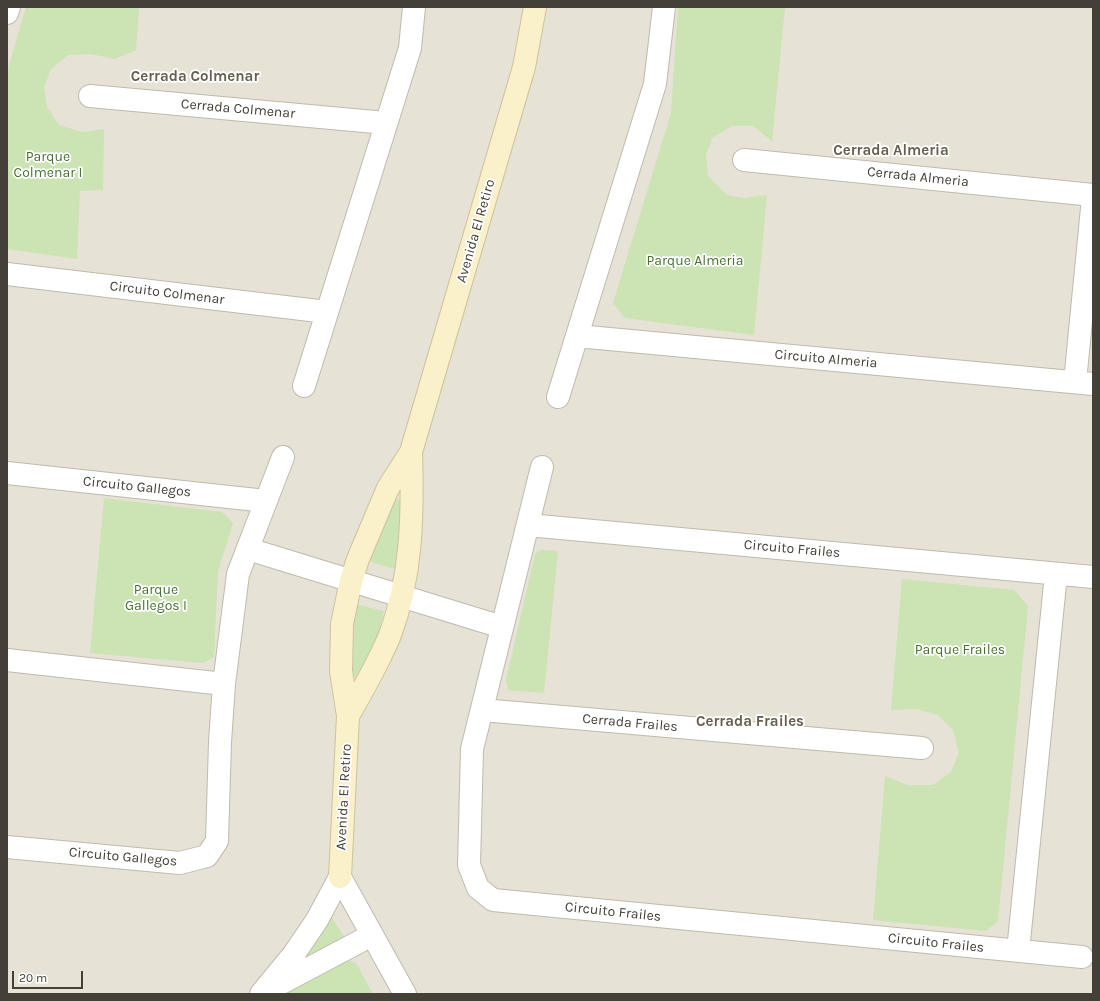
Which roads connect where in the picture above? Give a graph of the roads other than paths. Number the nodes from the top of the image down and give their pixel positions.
1 (9, 7) edge
2 (414, 7) edge
3 (535, 7) edge
4 (664, 7) edge
5 (7, 13) edge
6 (90, 96) dead end
7 (386, 123) junction
8 (744, 160) dead end
9 (1093, 195) edge
10 (1093, 198) edge
11 (7, 274) edge
12 (327, 312) junction
13 (577, 336) junction
14 (1084, 383) edge
15 (304, 386) dead end
16 (558, 397) dead end
17 (411, 452) junction
18 (283, 457) dead end
19 (542, 467) dead end
20 (7, 473) edge
21 (266, 500) junction
22 (528, 525) junction
23 (248, 549) junction
24 (1056, 574) junction
25 (1093, 577) edge
26 (351, 581) junction
27 (401, 596) junction
28 (502, 627) junction
29 (7, 660) edge
30 (224, 684) junction
31 (482, 710) junction
32 (348, 716) junction
33 (922, 748) dead end
34 (7, 847) edge
35 (340, 877) junction
36 (372, 935) junction
37 (1018, 951) junction
38 (1082, 957) dead end
39 (261, 994) edge
40 (405, 994) edge

1 - 5 street
2 - 7 street
3 - 17 street, Avenida El Retiro
4 - 13 street
6 - 7 street, Cerrada Colmenar
7 - 12 street
8 - 9 street, Cerrada Almeria
10 - 14 street, Circuito Almeria
11 - 12 street, Circuito Colmenar
12 - 15 street
13 - 14 street, Circuito Almeria
13 - 16 street
17 - 26 street, Avenida El Retiro
17 - 27 street, Avenida El Retiro
18 - 21 street, Circuito Gallegos
19 - 22 street, Circuito Frailes
20 - 21 street, Circuito Gallegos
21 - 23 street, Circuito Gallegos
22 - 24 street, Circuito Frailes
22 - 28 street, Circuito Frailes
23 - 26 street
23 - 30 street, Circuito Gallegos
24 - 25 street, Circuito Frailes
24 - 37 street
26 - 27 street
26 - 32 street, Avenida El Retiro
27 - 28 street
27 - 32 street, Avenida El Retiro
28 - 31 street, Circuito Frailes
29 - 30 street
30 - 34 street, Circuito Gallegos
31 - 33 street, Cerrada Frailes
31 - 37 street, Circuito Frailes
32 - 35 street, Avenida El Retiro
35 - 36 street
35 - 39 street
36 - 39 street
36 - 40 street
37 - 38 street, Circuito Frailes

